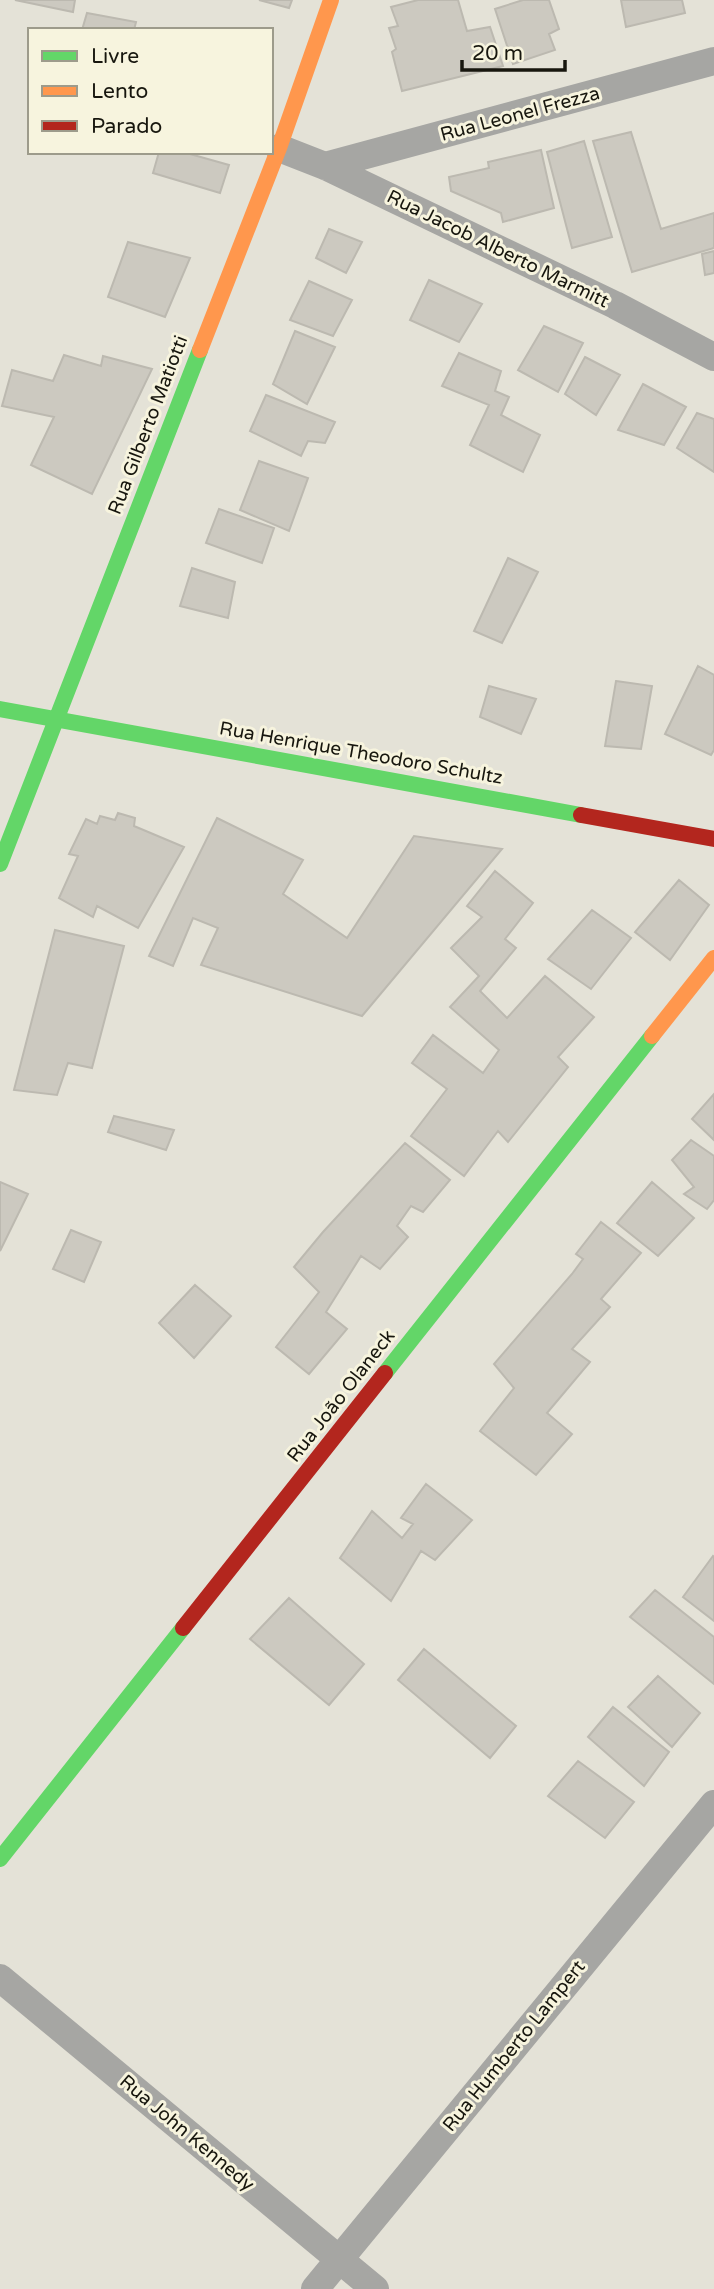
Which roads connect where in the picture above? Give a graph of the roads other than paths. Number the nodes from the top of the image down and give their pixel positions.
1 (331, 0) edge
2 (714, 61) edge
3 (279, 148) junction
4 (325, 166) junction
5 (714, 357) edge
6 (0, 709) edge
7 (55, 719) junction
8 (714, 839) edge
9 (0, 864) edge
10 (714, 958) edge
11 (714, 1804) edge
12 (0, 1859) edge
13 (0, 1978) edge
14 (339, 2259) junction
15 (315, 2289) edge
16 (375, 2289) edge

1 - 3 street, Rua Gilberto Matiotti
2 - 4 street, Rua Leonel Frezza
3 - 4 street, Rua Jacob Alberto Marmitt
3 - 7 street, Rua Gilberto Matiotti
4 - 5 street, Rua Jacob Alberto Marmitt
6 - 7 street, Rua Henrique Theodoro Schultz
7 - 8 street, Rua Henrique Theodoro Schultz
7 - 9 street, Rua Gilberto Matiotti
10 - 12 street, Rua João Olaneck
11 - 14 street, Rua Humberto Lampert
13 - 14 street, Rua John Kennedy
14 - 15 street, Rua Humberto Lampert
14 - 16 street, Rua John Kennedy

